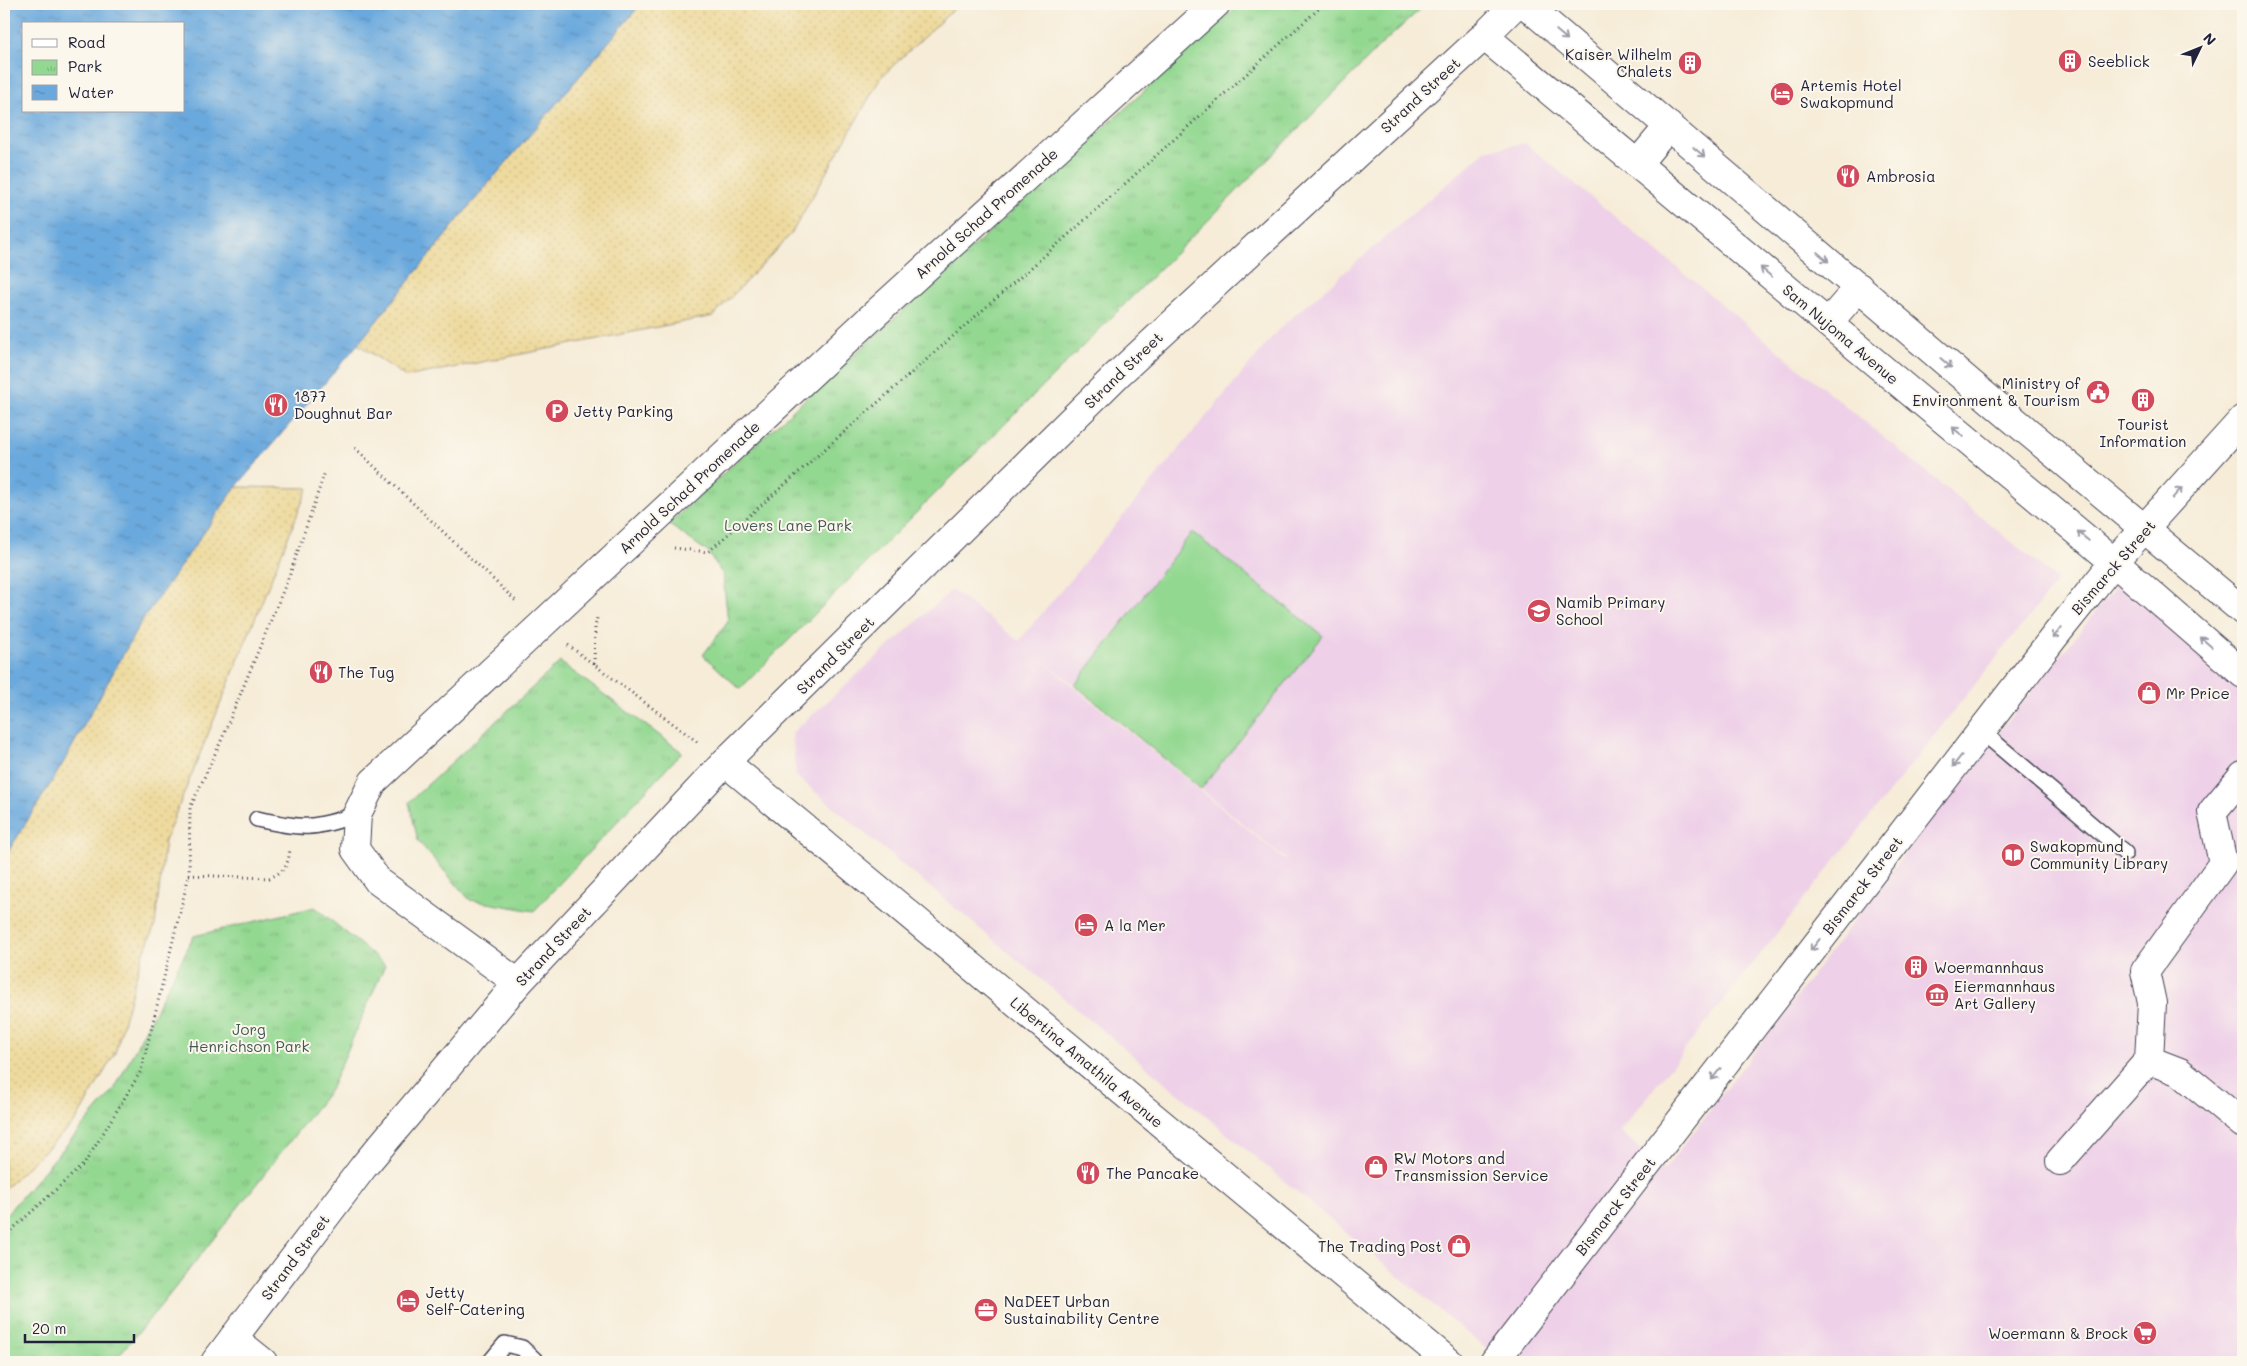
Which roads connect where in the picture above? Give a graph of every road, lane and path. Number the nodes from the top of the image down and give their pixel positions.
1 (1216, 4) edge
2 (1324, 4) edge
3 (1516, 4) edge
4 (1525, 4) edge
5 (1484, 36) junction
6 (1669, 126) junction
7 (1637, 164) junction
8 (1859, 287) junction
9 (1828, 323) junction
10 (2009, 416) junction
11 (2243, 418) edge
12 (1980, 450) junction
13 (325, 472) dead end
14 (2144, 529) junction
15 (672, 549) dead end
16 (2114, 562) junction
17 (600, 611) dead end
18 (2243, 611) edge
19 (594, 664) dead end
20 (2243, 674) edge
21 (1980, 730) junction
22 (725, 762) junction
23 (2243, 775) edge
24 (357, 814) junction
25 (257, 818) dead end
26 (293, 828) junction
27 (2125, 853) dead end
28 (189, 875) junction
29 (518, 983) junction
30 (2149, 1060) junction
31 (2243, 1124) edge
32 (2060, 1161) dead end
33 (4, 1237) edge
34 (233, 1338) junction
35 (215, 1362) edge
36 (263, 1362) edge
37 (490, 1362) edge
38 (537, 1362) edge
39 (1449, 1362) edge
40 (1494, 1362) edge

1 - 24 street, Arnold Schad Promenade
2 - 15 path
3 - 5 street, Strand Street
4 -> 6 street
5 - 7 street, Sam Nujoma Avenue
5 - 22 street, Strand Street
6 - 7 street
6 -> 8 street
9 -> 7 street, Sam Nujoma Avenue
8 - 9 street
8 -> 10 street
12 -> 9 street, Sam Nujoma Avenue
10 - 12 street
10 - 14 street
14 -> 11 street, Bismarck Street
16 -> 12 street, Sam Nujoma Avenue
13 - 28 path
14 - 16 street, Bismarck Street
14 - 18 street
20 -> 16 street, Sam Nujoma Avenue
16 -> 21 street, Bismarck Street
17 - 19 path
21 - 27 lane
21 -> 40 street, Bismarck Street
22 - 29 street, Strand Street
22 - 39 street, Libertina Amathila Avenue
23 - 30 street
24 - 26 lane
24 - 29 street, Arnold Schad Promenade
25 - 26 lane
26 - 28 path
28 - 33 path
29 - 34 street, Strand Street
30 - 31 street
30 - 32 street
34 - 35 street, Strand Street
34 - 36 street
37 - 38 lane

